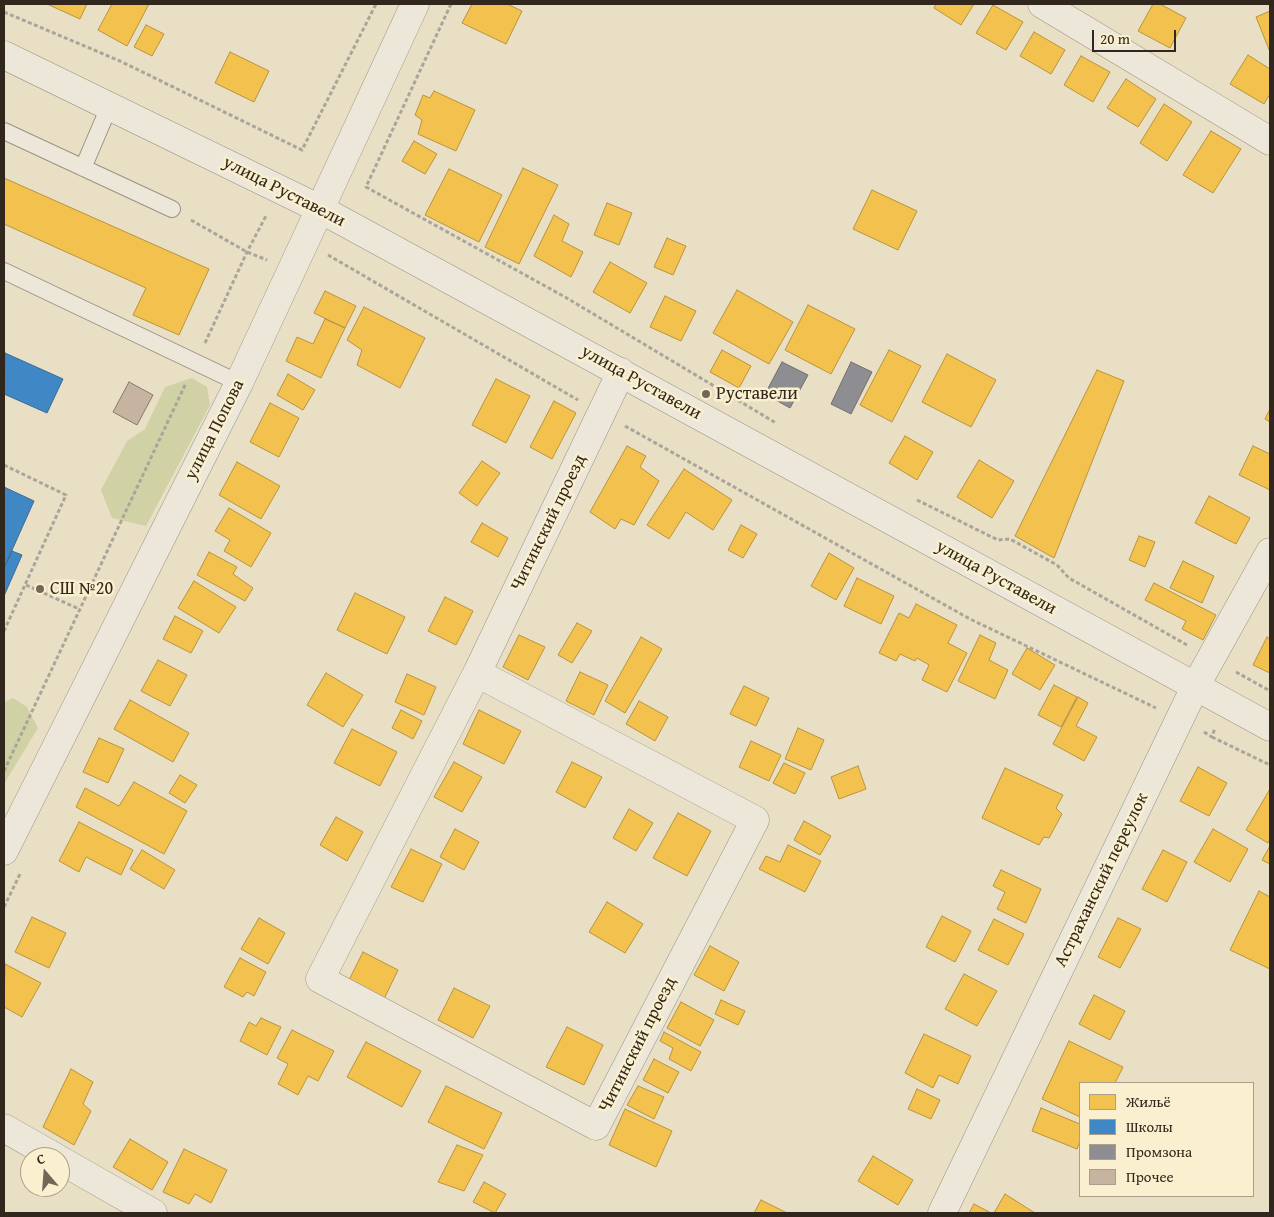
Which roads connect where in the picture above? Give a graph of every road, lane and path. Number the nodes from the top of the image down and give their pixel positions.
1 (376, 4) edge
2 (415, 4) edge
3 (451, 4) edge
4 (1042, 4) edge
5 (4, 12) edge
6 (4, 55) edge
7 (109, 107) junction
8 (4, 131) edge
9 (1270, 141) edge
10 (83, 168) junction
11 (271, 206) dead end
12 (172, 209) joint
13 (320, 209) junction
14 (247, 252) junction
15 (328, 255) dead end
16 (272, 262) dead end
17 (4, 271) edge
18 (196, 362) junction
19 (621, 372) junction
20 (239, 383) junction
21 (601, 413) junction
22 (776, 424) dead end
23 (4, 465) edge
24 (912, 498) dead end
25 (1270, 552) edge
26 (26, 585) junction
27 (78, 609) junction
28 (4, 631) edge
29 (1211, 658) junction
30 (477, 673) junction
31 (1195, 687) junction
32 (1270, 690) edge
33 (1222, 701) junction
34 (1179, 719) junction
35 (1270, 727) edge
36 (1212, 737) junction
37 (1270, 766) edge
38 (4, 771) edge
39 (4, 851) edge
40 (4, 1128) edge
41 (37, 1147) edge
42 (70, 1166) edge
43 (153, 1213) edge
44 (942, 1213) edge

1 - 5 path
2 - 13 street, улица Попова
3 - 22 path
4 - 9 street
6 - 7 street, улица Руставели
7 - 10 lane
7 - 13 street, улица Руставели
8 - 10 lane
10 - 12 lane
11 - 14 path
12 - 14 path
13 - 19 street, улица Руставели
13 - 20 street, улица Попова
14 - 16 path
14 - 18 path
15 - 21 path
17 - 18 lane
18 - 20 lane
18 - 27 path
19 - 21 street, Читинский проезд
19 - 31 street, улица Руставели
20 - 39 street, улица Попова
21 - 30 street, Читинский проезд
21 - 34 path
23 - 26 path
24 - 29 path
25 - 29 street, Астраханский переулок
26 - 27 path
26 - 28 path
27 - 38 path
29 - 31 street, Астраханский переулок
29 - 32 path
30 - 30 street, Читинский проезд
31 - 33 street, улица Руставели
31 - 34 street, Астраханский переулок
33 - 35 street, улица Руставели
33 - 36 path
34 - 36 path
34 - 44 street, Астраханский переулок
36 - 37 path
40 - 41 street
42 - 43 street

